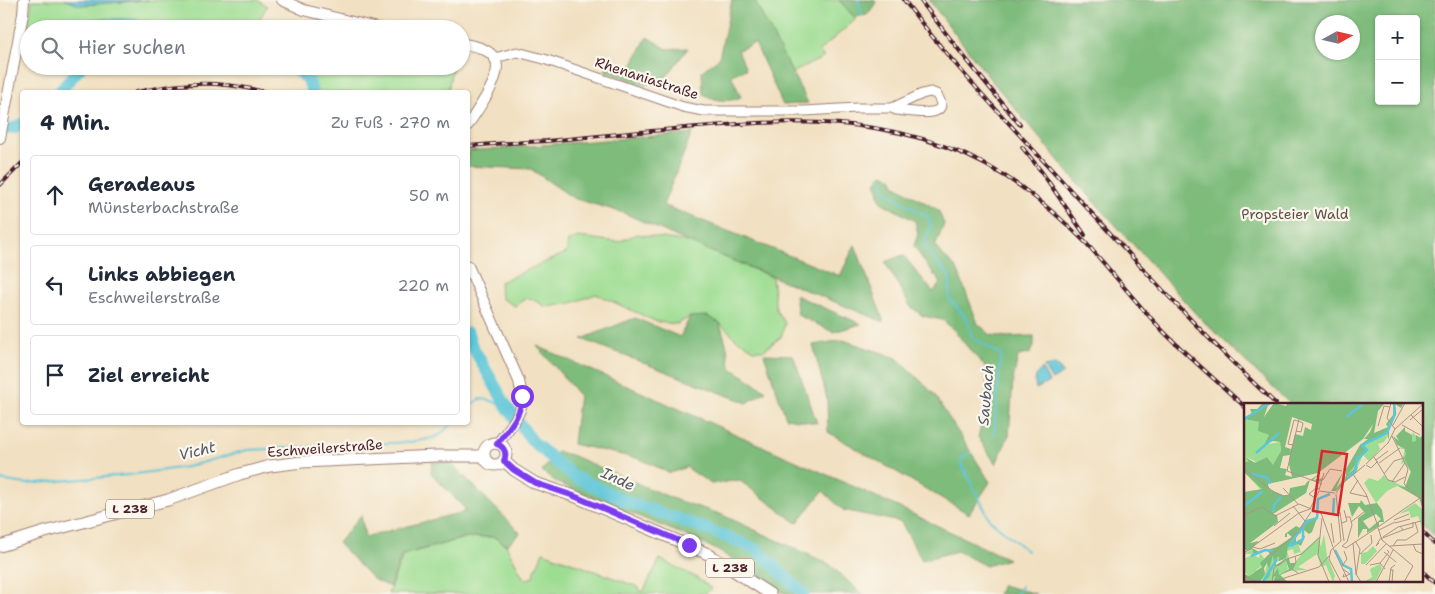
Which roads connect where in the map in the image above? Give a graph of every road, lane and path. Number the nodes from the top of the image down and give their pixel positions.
1 (24, 0) edge
2 (282, 0) edge
3 (21, 20) edge
4 (345, 20) edge
5 (20, 24) edge
6 (470, 45) edge
7 (495, 58) junction
8 (892, 108) junction
9 (470, 122) edge
10 (0, 137) edge
11 (470, 271) edge
12 (497, 444) junction
13 (484, 456) junction
14 (504, 461) junction
15 (0, 546) edge
16 (770, 594) edge

1 - 3 main road
2 - 4 main road
5 - 10 main road
6 - 7 main road
7 - 8 street, Rhenaniastraße
7 - 9 main road
8 - 8 street
11 - 12 main road
12 - 13 main road
12 - 14 main road
13 - 14 main road, L 238
13 - 15 main road, Eschweilerstraße / L 238
14 - 16 main road, L 238

